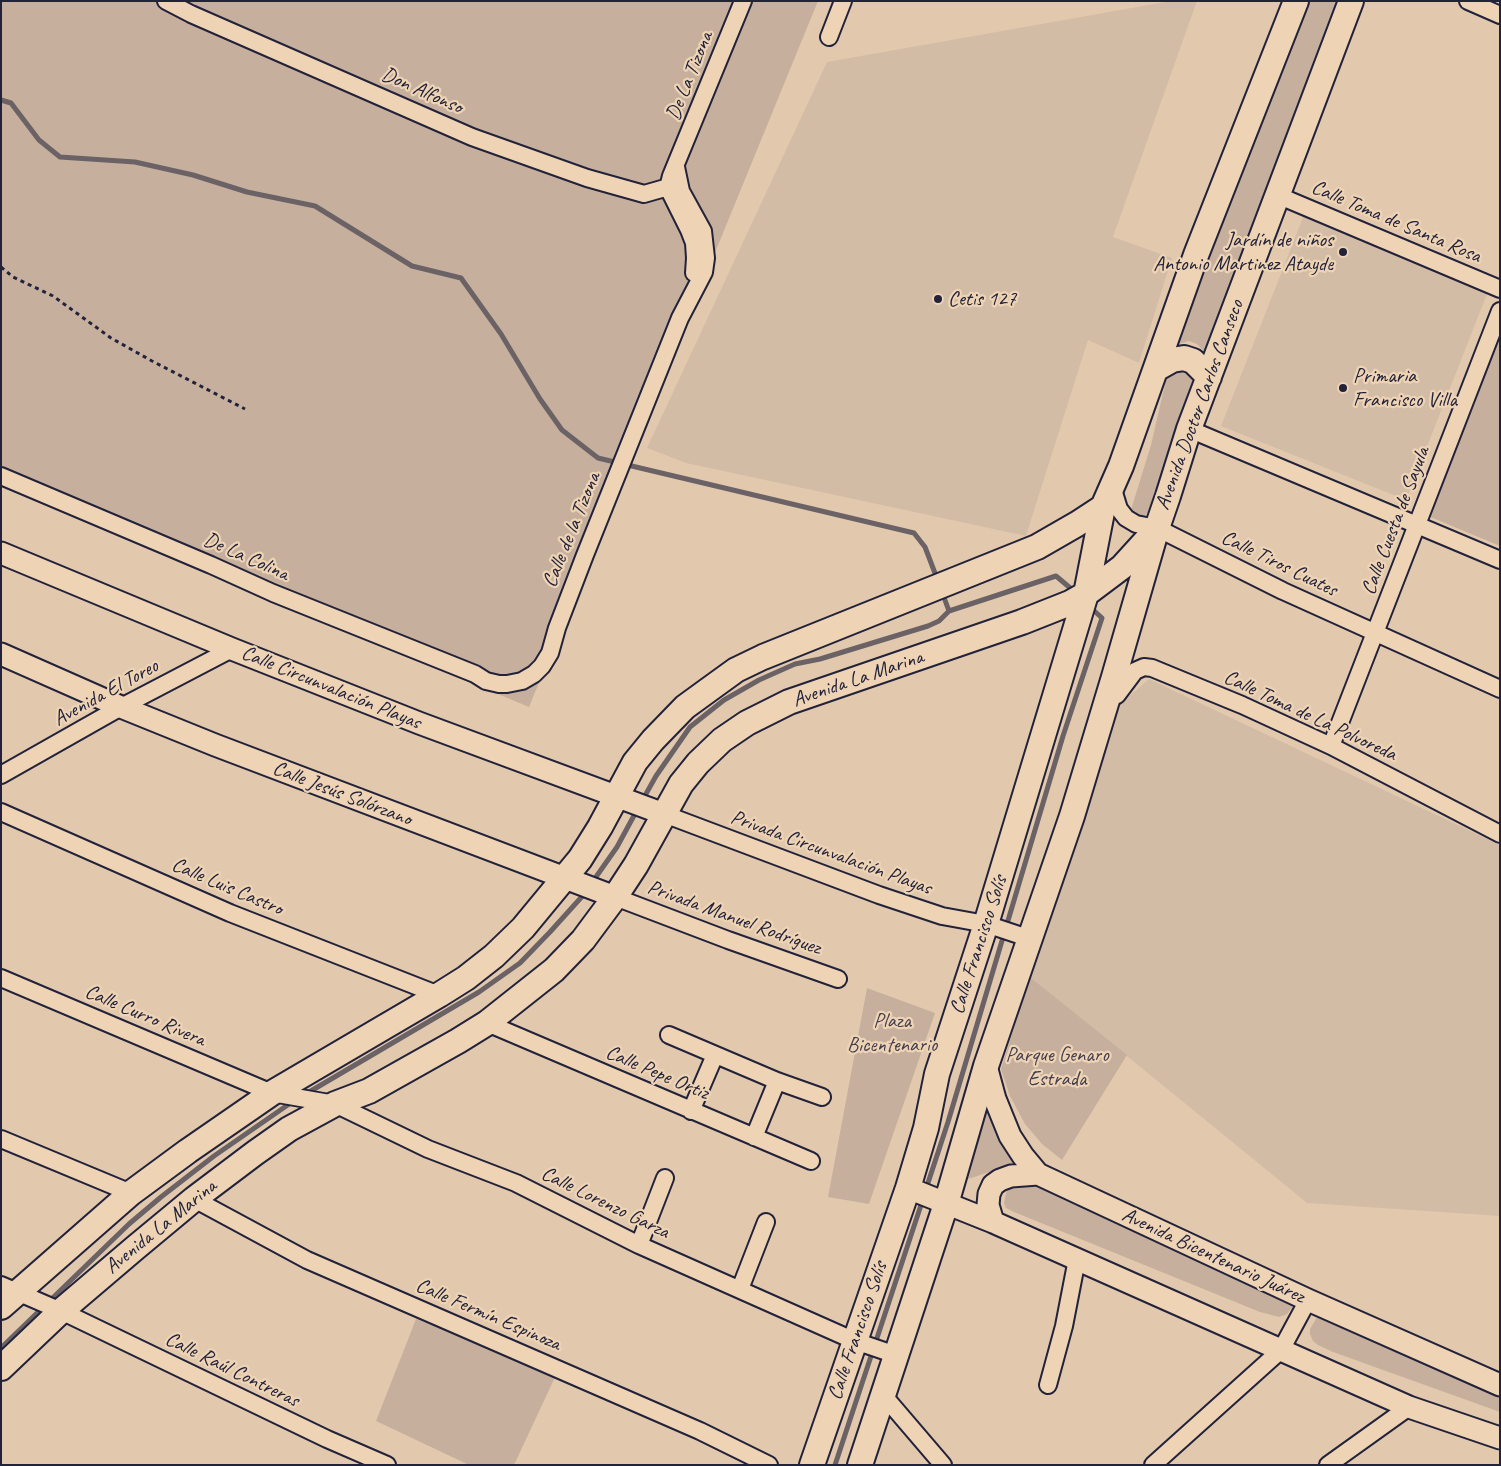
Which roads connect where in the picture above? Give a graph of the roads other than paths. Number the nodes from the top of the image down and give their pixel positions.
1 (166, 1) edge
2 (743, 1) edge
3 (843, 1) edge
4 (1296, 1) edge
5 (1351, 1) edge
6 (1468, 1) edge
7 (1500, 15) edge
8 (829, 37) dead end
9 (674, 186) junction
10 (1277, 195) junction
11 (1500, 289) edge
12 (1500, 311) edge
13 (1156, 369) junction
14 (1209, 376) junction
15 (1189, 428) junction
16 (1, 476) edge
17 (1108, 496) junction
18 (1417, 525) junction
19 (1156, 528) junction
20 (1, 553) edge
21 (1500, 560) edge
22 (1084, 601) junction
23 (1375, 633) junction
24 (232, 649) junction
25 (1, 654) edge
26 (475, 674) joint
27 (1111, 688) junction
28 (1500, 688) edge
29 (121, 708) junction
30 (1331, 746) junction
31 (1, 775) edge
32 (616, 796) junction
33 (1, 812) edge
34 (664, 814) junction
35 (1500, 834) edge
36 (564, 878) junction
37 (614, 897) junction
38 (986, 924) junction
39 (1031, 939) junction
40 (1, 978) edge
41 (838, 979) dead end
42 (439, 996) junction
43 (487, 1022) junction
44 (670, 1035) dead end
45 (715, 1055) junction
46 (986, 1066) junction
47 (777, 1081) junction
48 (272, 1093) junction
49 (822, 1097) dead end
50 (335, 1104) junction
51 (691, 1111) junction
52 (754, 1137) junction
53 (1, 1139) edge
54 (811, 1161) dead end
55 (1038, 1174) junction
56 (665, 1178) dead end
57 (908, 1188) junction
58 (131, 1193) junction
59 (194, 1199) junction
60 (946, 1204) junction
61 (766, 1222) dead end
62 (993, 1222) junction
63 (640, 1245) junction
64 (1077, 1259) junction
65 (740, 1289) junction
66 (7, 1295) edge
67 (1308, 1300) junction
68 (61, 1311) junction
69 (856, 1341) junction
70 (1281, 1350) junction
71 (896, 1355) junction
72 (1, 1368) edge
73 (1048, 1385) dead end
74 (1500, 1385) edge
75 (884, 1396) junction
76 (1409, 1407) junction
77 (1500, 1438) edge
78 (387, 1465) edge
79 (769, 1465) edge
80 (812, 1465) edge
81 (860, 1465) edge
82 (942, 1465) edge
83 (1153, 1465) edge
84 (1328, 1465) edge

1 - 9 street, Don Alfonso
2 - 9 street, De La Tizona
3 - 8 street
4 - 13 main road
5 - 10 main road, Avenida Doctor Carlos Canseco
6 - 7 street
9 - 26 street, Calle de la Tizona
10 - 11 street, Calle Toma de Santa Rosa
10 - 14 main road, Avenida Doctor Carlos Canseco
12 - 18 street, Calle Cuesta de Sayula
13 - 14 main road
13 - 17 main road
14 - 15 main road, Avenida Doctor Carlos Canseco
15 - 18 street
15 - 19 main road, Avenida Doctor Carlos Canseco
16 - 26 street, De La Colina
17 - 19 street, Calle Tiros Cuates
17 - 22 main road, Calle Francisco Solís
17 - 32 main road, Avenida La Marina
18 - 21 street
18 - 23 street, Calle Cuesta de Sayula
19 - 22 main road, Avenida La Marina
19 - 23 street, Calle Tiros Cuates
19 - 27 main road, Calle Francisco Solís
20 - 24 street, Calle Circunvalación Playas
22 - 34 main road, Avenida La Marina
22 - 38 main road, Calle Francisco Solís
23 - 28 street, Calle Tiros Cuates
23 - 30 street, Calle Cuesta de Sayula
24 - 29 street, Avenida El Toreo
24 - 32 street, Calle Circunvalación Playas
25 - 29 street, Calle Jesús Solórzano
27 - 30 street, Calle Toma de La Polvoreda
27 - 39 main road, Calle Francisco Solís
29 - 31 street, Avenida El Toreo
29 - 36 street, Calle Jesús Solórzano
30 - 35 street, Calle Toma de La Polvoreda
32 - 34 street, Calle Circunvalación Playas
32 - 36 main road, Avenida La Marina
33 - 42 street, Calle Luis Castro
34 - 37 main road, Avenida La Marina
34 - 38 street, Privada Circunvalación Playas
36 - 37 street
36 - 42 main road, Avenida La Marina
37 - 41 street, Privada Manuel Rodríguez
37 - 43 main road, Avenida La Marina
38 - 39 street, Privada Circunvalación Playas
38 - 57 main road, Calle Francisco Solís
39 - 46 main road, Calle Francisco Solís
40 - 48 street, Calle Curro Rivera
42 - 48 main road, Avenida La Marina
43 - 50 main road, Avenida La Marina
43 - 51 street, Calle Pepe Ortiz
44 - 45 street
45 - 47 street
45 - 51 street
46 - 55 street, Avenida Bicentenario Juárez
46 - 60 main road, Calle Francisco Solís
47 - 49 street
47 - 52 street
48 - 50 street
48 - 58 main road, Avenida La Marina
50 - 59 main road, Avenida La Marina
50 - 63 street, Calle Lorenzo Garza
51 - 52 street, Calle Pepe Ortiz
52 - 54 street, Calle Pepe Ortiz
53 - 58 street
55 - 62 street
55 - 67 street, Avenida Bicentenario Juárez
56 - 63 street
57 - 60 street
57 - 69 main road, Calle Francisco Solís
58 - 66 main road, Avenida La Marina
59 - 68 main road, Avenida La Marina
59 - 79 street, Calle Fermín Espinoza
60 - 62 street
60 - 71 main road, Calle Francisco Solís
61 - 65 street
62 - 64 street
63 - 65 street, Calle Lorenzo Garza
64 - 70 street
64 - 73 street
65 - 69 street, Calle Lorenzo Garza
66 - 68 street, Calle Raúl Contreras
67 - 70 street
67 - 74 street, Avenida Bicentenario Juárez
68 - 72 main road, Avenida La Marina
68 - 78 street, Calle Raúl Contreras
69 - 71 street, Calle Lorenzo Garza
69 - 80 main road, Calle Francisco Solís
70 - 76 street
70 - 83 street
71 - 75 main road, Calle Francisco Solís
75 - 81 main road, Calle Francisco Solís
75 - 82 street
76 - 77 street
76 - 84 street

